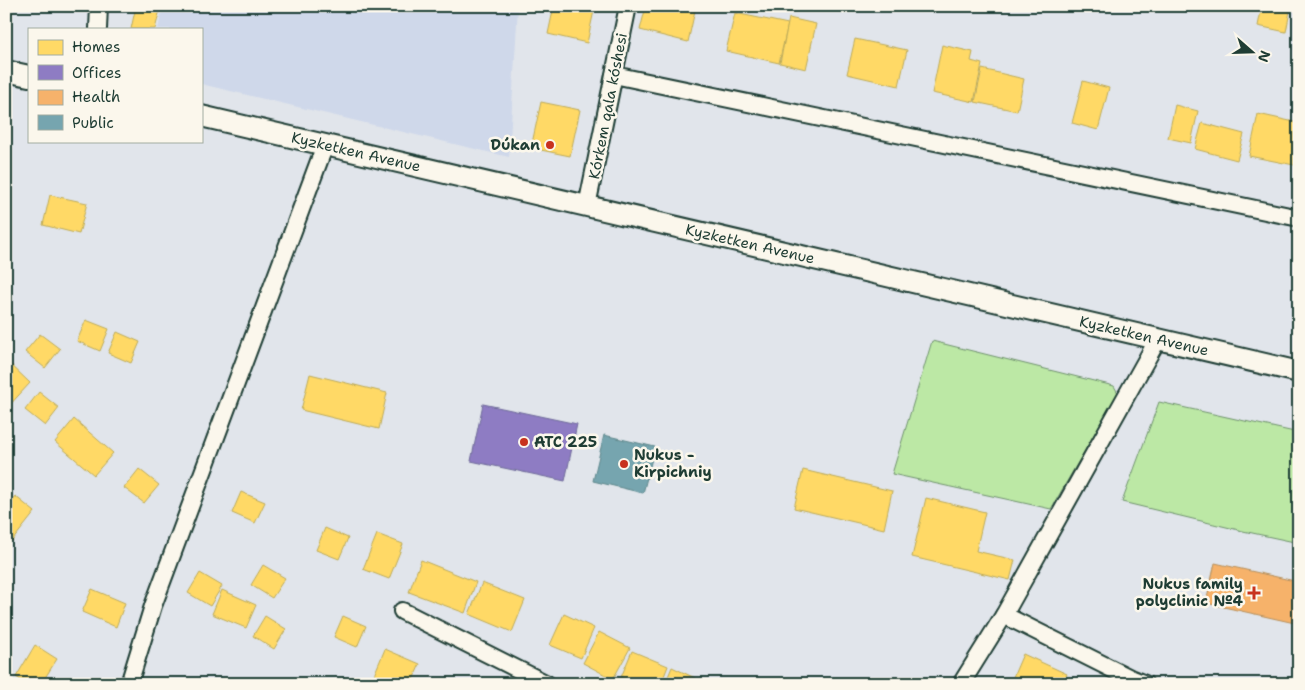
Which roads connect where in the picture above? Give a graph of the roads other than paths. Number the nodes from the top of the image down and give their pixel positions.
1 (99, 6) edge
2 (628, 6) edge
3 (98, 28) edge
4 (6, 71) edge
5 (614, 75) junction
6 (28, 76) edge
7 (202, 116) edge
8 (325, 145) junction
9 (587, 206) junction
10 (1299, 218) edge
11 (1158, 339) junction
12 (1299, 372) edge
13 (402, 611) dead end
14 (1004, 615) junction
15 (129, 684) edge
16 (547, 684) edge
17 (961, 684) edge
18 (1146, 684) edge

1 - 3 street
2 - 5 street, Kórkem qala kóshesi
4 - 6 street
5 - 9 street, Kórkem qala kóshesi
5 - 10 street
7 - 8 street, Kyzketken Avenue
8 - 9 street, Kyzketken Avenue
8 - 15 street
9 - 11 street, Kyzketken Avenue
11 - 12 street, Kyzketken Avenue
11 - 14 street
13 - 16 street
14 - 17 street
14 - 18 street

